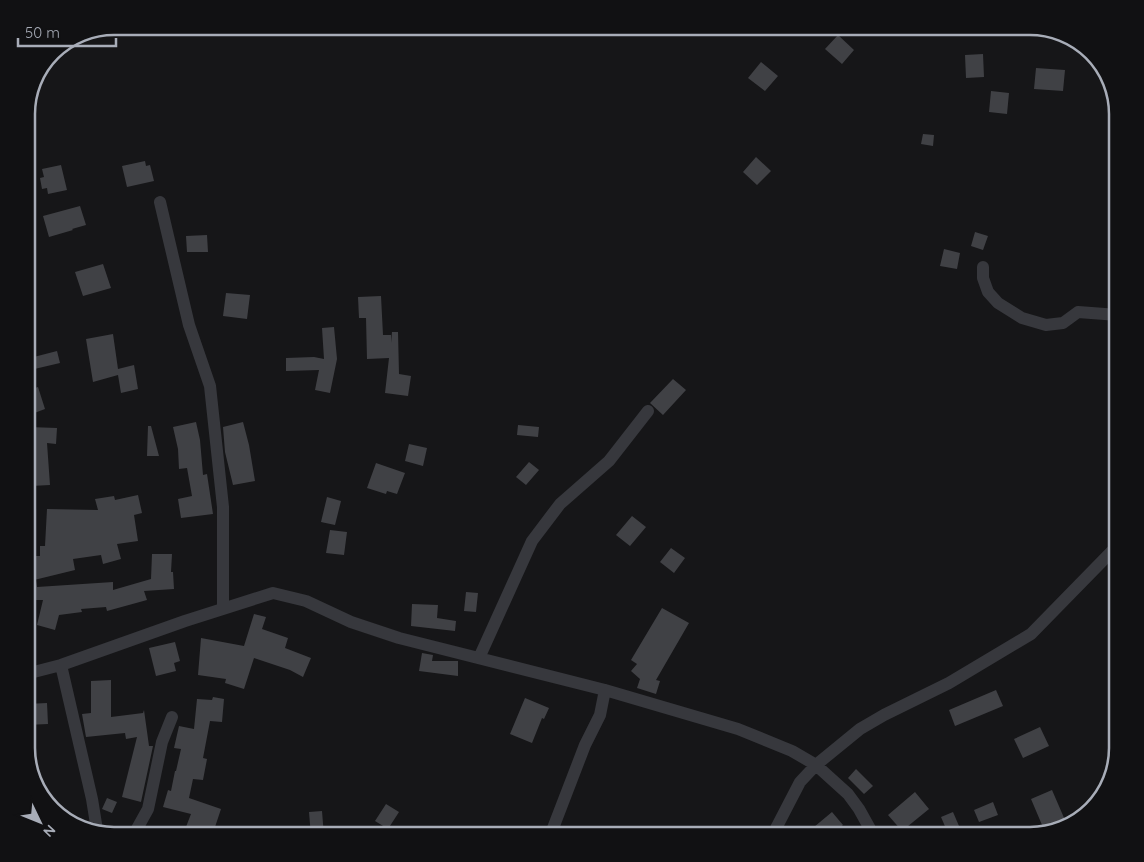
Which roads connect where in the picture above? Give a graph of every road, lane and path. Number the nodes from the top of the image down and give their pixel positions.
1 (160, 202) dead end
2 (984, 266) dead end
3 (1109, 314) edge
4 (648, 412) dead end
5 (1109, 555) edge
6 (223, 609) junction
7 (479, 658) junction
8 (61, 665) junction
9 (35, 672) edge
10 (605, 690) junction
11 (172, 717) dead end
12 (816, 765) junction
13 (96, 824) edge
14 (138, 827) edge
15 (553, 827) edge
16 (777, 827) edge
17 (869, 827) edge

1 - 6 street
2 - 3 street
4 - 7 street
5 - 12 street
6 - 7 street
6 - 8 street
7 - 10 street
8 - 9 street
8 - 13 street
10 - 12 street
10 - 15 street
11 - 14 street
12 - 16 street
12 - 17 street

